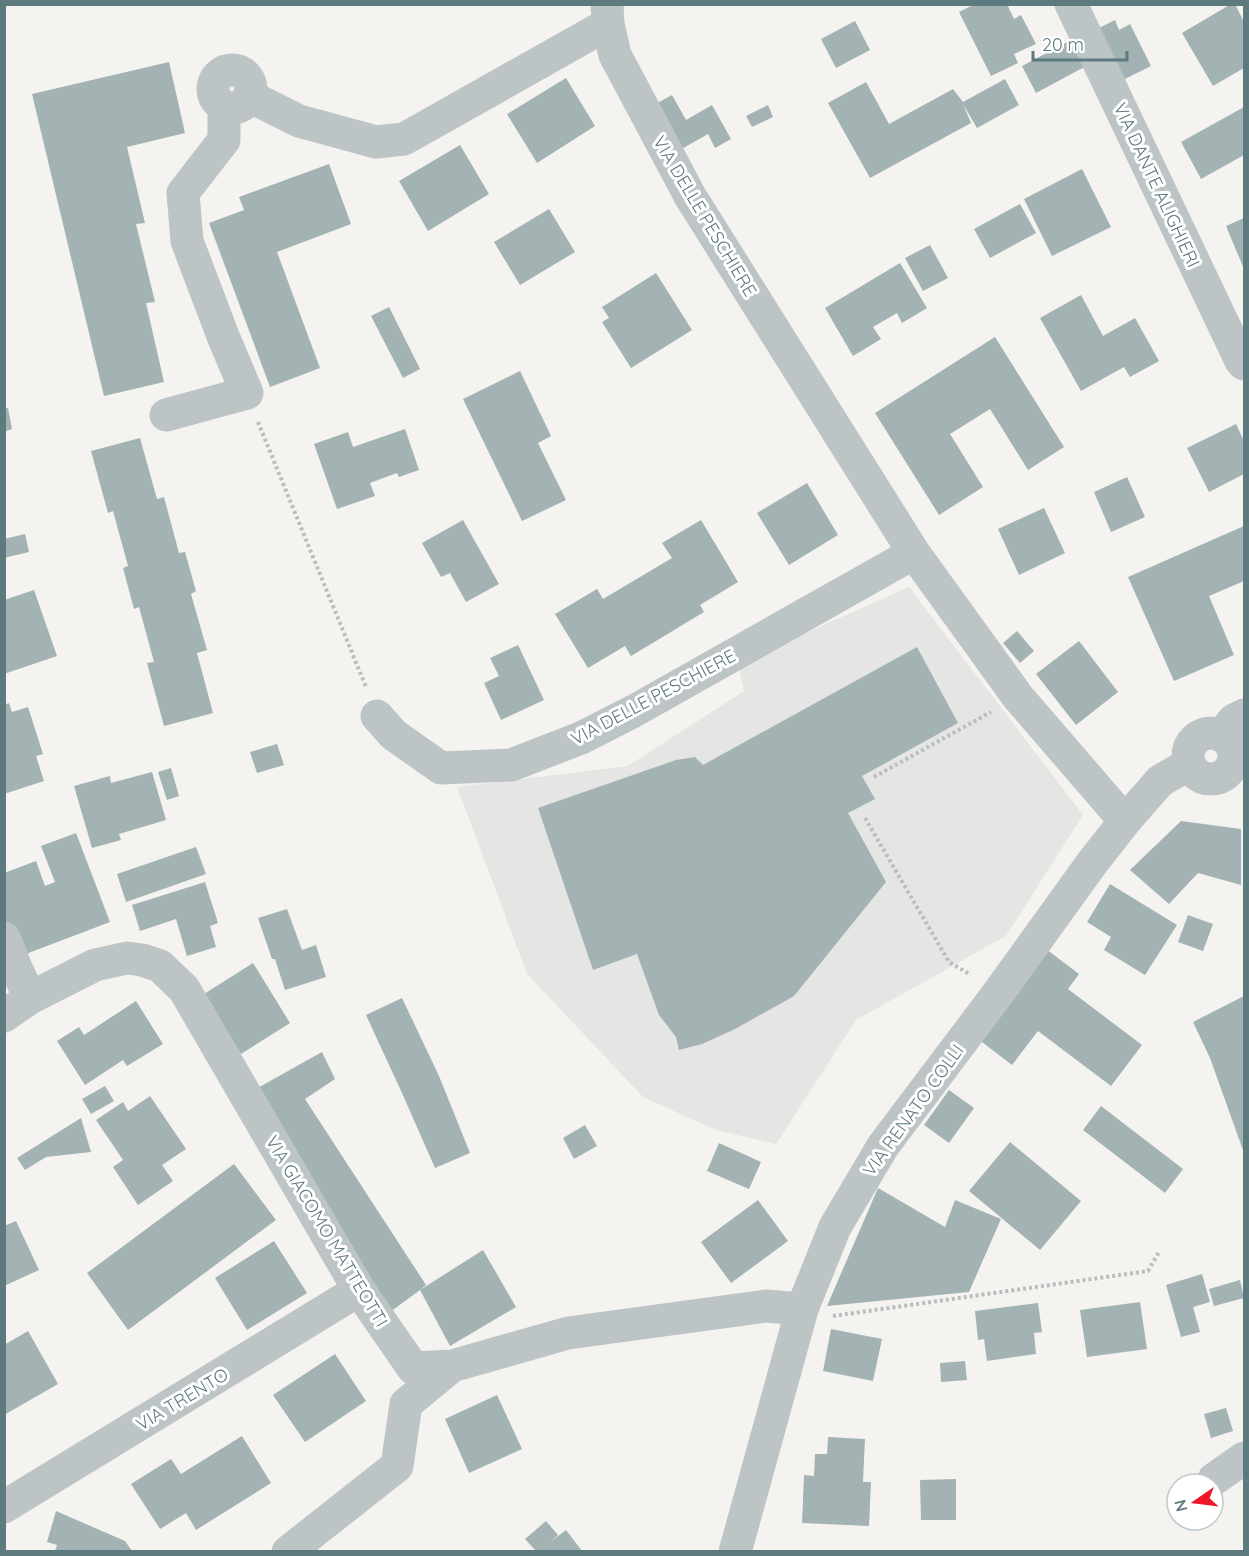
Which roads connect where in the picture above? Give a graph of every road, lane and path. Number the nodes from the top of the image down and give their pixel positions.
1 (1071, 4) edge
2 (607, 14) edge
3 (1245, 364) edge
4 (247, 393) junction
5 (166, 415) dead end
6 (914, 553) junction
7 (1018, 697) junction
8 (377, 716) joint
9 (1233, 725) edge
10 (1189, 764) junction
11 (874, 777) dead end
12 (1236, 780) edge
13 (865, 819) dead end
14 (1125, 821) junction
15 (4, 938) edge
16 (979, 980) dead end
17 (17, 1007) edge
18 (1160, 1252) dead end
19 (359, 1290) junction
20 (801, 1315) junction
21 (452, 1366) junction
22 (1245, 1458) edge
23 (1224, 1472) edge
24 (4, 1507) edge
25 (288, 1551) edge
26 (735, 1551) edge

1 - 3 street, VIA DANTE ALIGHIERI
2 - 4 street, VIA DELLE PESCHIERE
2 - 6 street, VIA DELLE PESCHIERE
4 - 5 street
4 - 8 path
6 - 7 street, VIA DELLE PESCHIERE
6 - 8 street, VIA DELLE PESCHIERE
7 - 11 path
7 - 14 street, VIA DELLE PESCHIERE
9 - 10 street
9 - 12 street
10 - 12 street
10 - 14 street, VIA RENATO COLLI
13 - 16 path
14 - 20 street, VIA RENATO COLLI
15 - 17 street
17 - 19 street, VIA GIACOMO MATTEOTTI
18 - 20 path
19 - 21 street, VIA GIACOMO MATTEOTTI
19 - 24 street, VIA TRENTO
20 - 21 street, VIA GIACOMO MATTEOTTI
20 - 26 street, VIA RENATO COLLI
21 - 25 street
22 - 23 street

